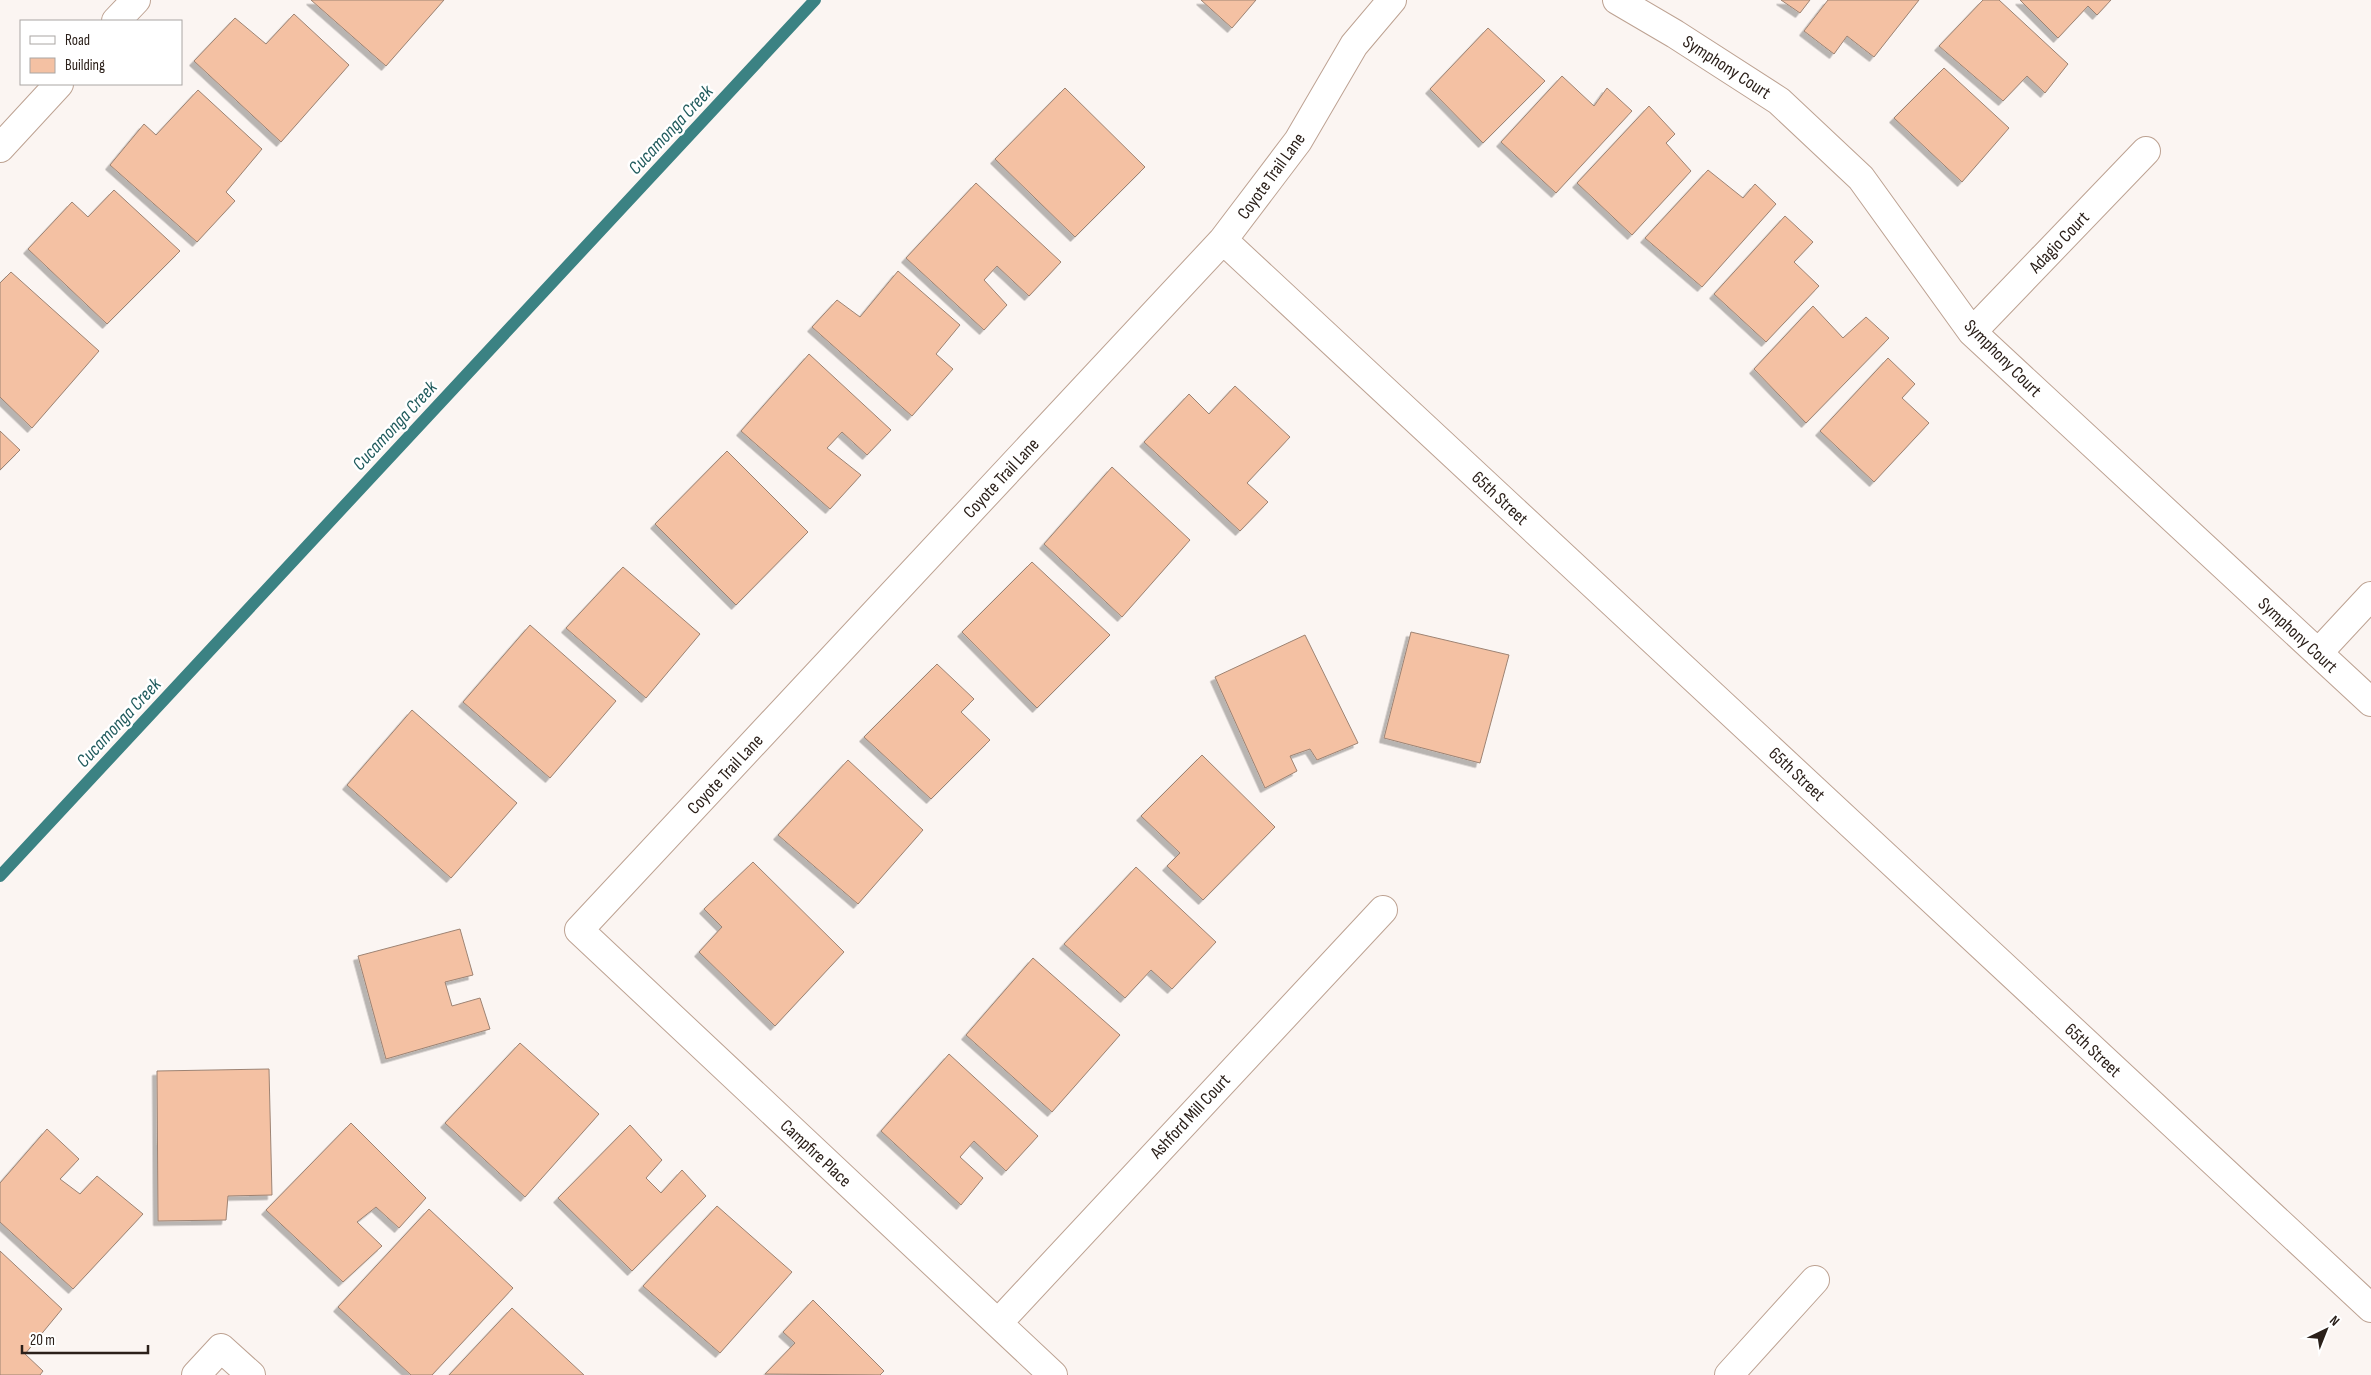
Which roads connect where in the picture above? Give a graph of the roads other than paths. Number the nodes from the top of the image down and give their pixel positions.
1 (136, 0) edge
2 (1392, 0) edge
3 (1617, 0) edge
4 (117, 20) edge
5 (58, 85) edge
6 (0, 148) edge
7 (2146, 151) dead end
8 (1223, 240) junction
9 (1972, 332) junction
10 (2371, 596) edge
11 (2318, 653) junction
12 (2371, 702) edge
13 (1383, 910) dead end
14 (579, 930) joint
15 (1815, 1280) dead end
16 (2371, 1308) edge
17 (998, 1323) junction
18 (196, 1375) edge
19 (251, 1375) edge
20 (1053, 1375) edge
21 (1729, 1375) edge

1 - 4 street
2 - 8 street, Coyote Trail Lane
3 - 9 street, Symphony Court
5 - 6 street
7 - 9 street, Adagio Court
8 - 14 street, Coyote Trail Lane
8 - 16 street, 65th Street
9 - 11 street, Symphony Court
10 - 11 street
11 - 12 street, Symphony Court
13 - 17 street, Ashford Mill Court
14 - 17 street, Campfire Place
15 - 21 street
17 - 20 street, Campfire Place
18 - 19 street

